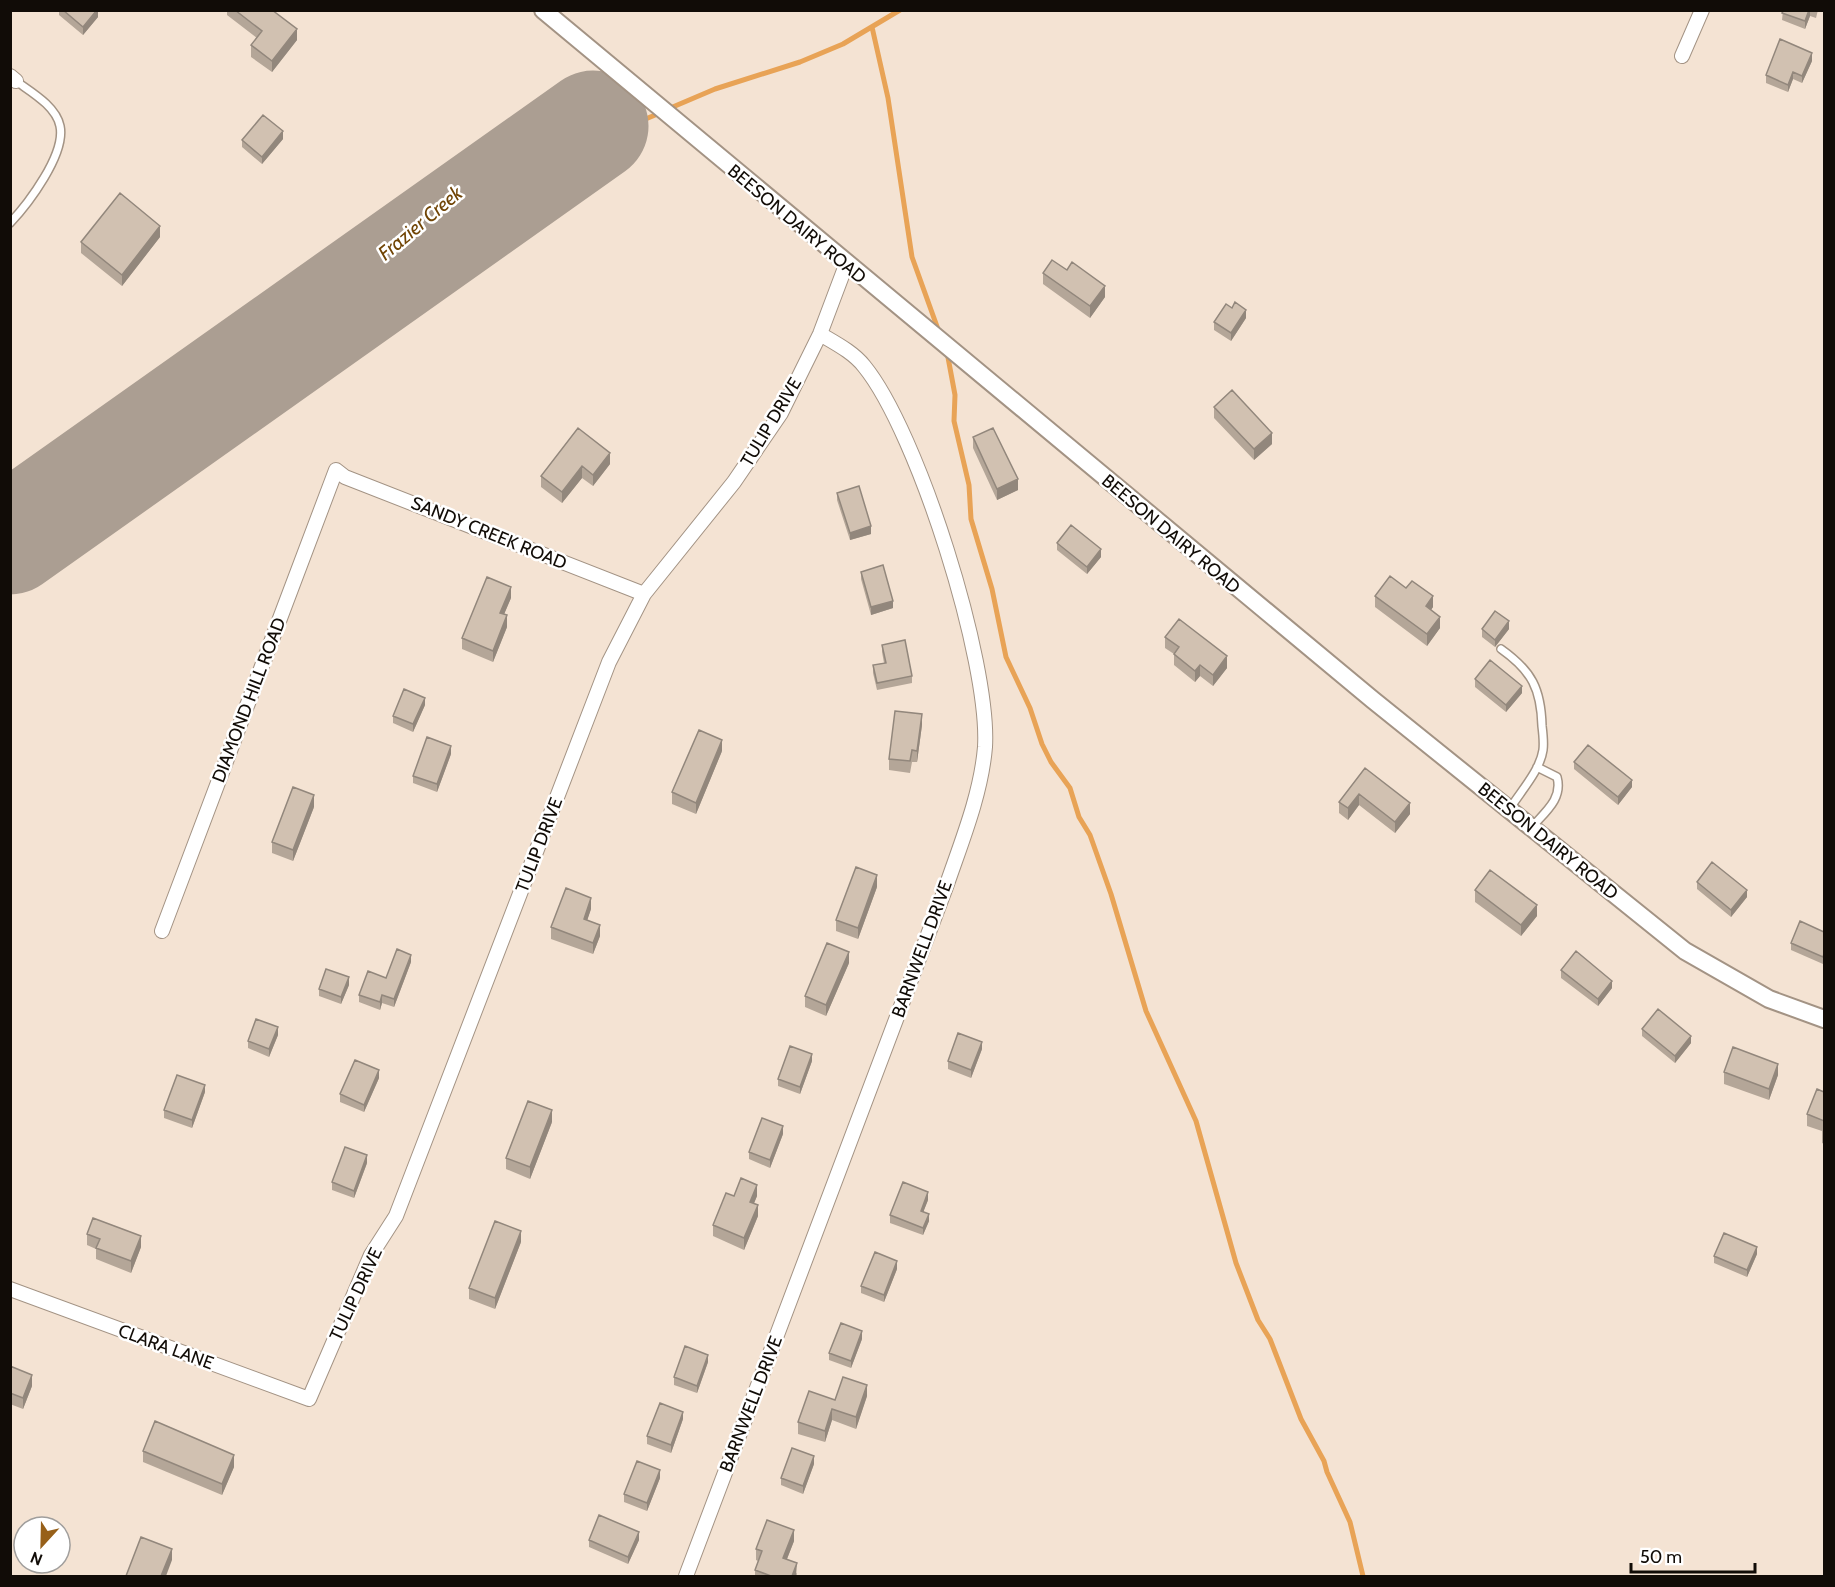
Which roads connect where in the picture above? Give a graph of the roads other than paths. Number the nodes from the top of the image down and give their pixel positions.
1 (543, 10) edge
2 (1702, 10) edge
3 (1682, 56) dead end
4 (13, 78) edge
5 (10, 223) edge
6 (846, 265) junction
7 (820, 334) junction
8 (336, 470) joint
9 (644, 594) junction
10 (1501, 649) dead end
11 (1537, 767) junction
12 (1509, 810) junction
13 (1531, 828) junction
14 (162, 930) dead end
15 (1824, 1018) edge
16 (10, 1289) edge
17 (315, 1387) joint
18 (686, 1576) edge

1 - 6 street, BEESON DAIRY ROAD
2 - 3 street
4 - 5 lane
6 - 7 street, TULIP DRIVE
6 - 12 street, BEESON DAIRY ROAD
7 - 9 street, TULIP DRIVE
7 - 18 street, BARNWELL DRIVE
8 - 9 street, SANDY CREEK ROAD
8 - 14 street, DIAMOND HILL ROAD
9 - 17 street, TULIP DRIVE
10 - 11 lane
11 - 12 lane
11 - 13 lane
12 - 13 street, BEESON DAIRY ROAD
13 - 15 street, BEESON DAIRY ROAD
16 - 17 street, CLARA LANE

